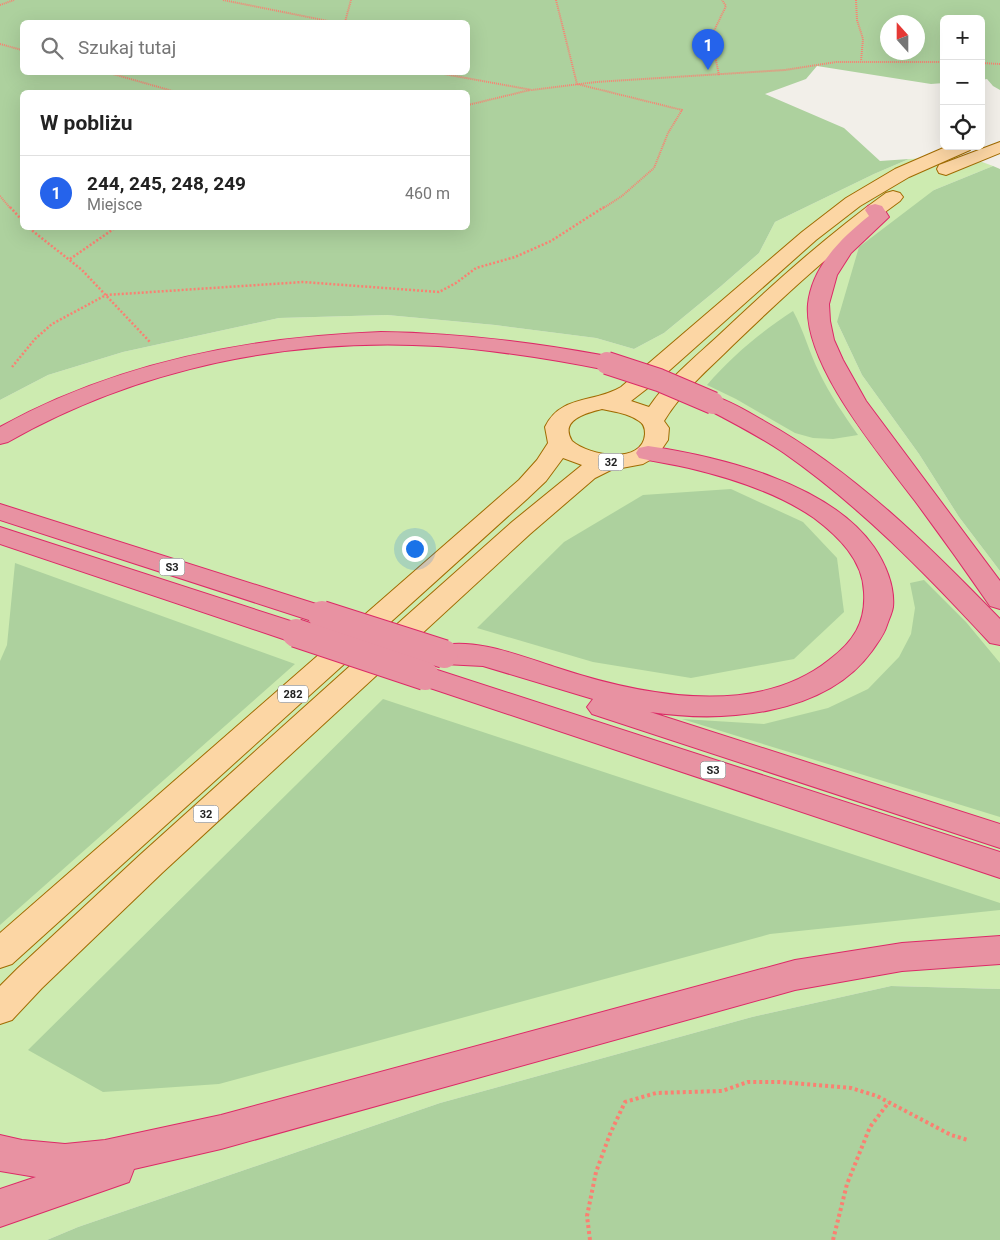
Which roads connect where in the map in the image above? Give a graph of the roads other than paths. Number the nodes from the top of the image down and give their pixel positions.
1 (1000, 134) edge
2 (985, 139) edge
3 (1000, 147) edge
4 (955, 150) edge
5 (874, 210) junction
6 (606, 403) junction
7 (653, 420) junction
8 (0, 437) edge
9 (560, 443) junction
10 (648, 453) junction
11 (605, 463) junction
12 (0, 512) edge
13 (0, 535) edge
14 (1000, 600) edge
15 (1000, 636) edge
16 (434, 665) junction
17 (1000, 836) edge
18 (1000, 865) edge
19 (1000, 950) edge
20 (0, 954) edge
21 (0, 1009) edge
22 (221, 1132) junction
23 (0, 1153) edge
24 (0, 1208) edge

1 - 2 main road
3 - 5 main road
4 - 6 main road
5 - 7 main road
5 - 14 highway
6 - 7 main road
6 - 9 main road
7 - 10 main road
8 - 15 highway, bridge
9 - 11 main road, 32
9 - 20 main road, 282
10 - 11 main road, 32
10 - 16 highway
11 - 21 main road, 32
12 - 16 highway, S3, bridge
13 - 16 highway, S3, bridge
16 - 17 highway, S3
16 - 18 highway, S3
19 - 22 highway
22 - 23 highway
22 - 24 highway

